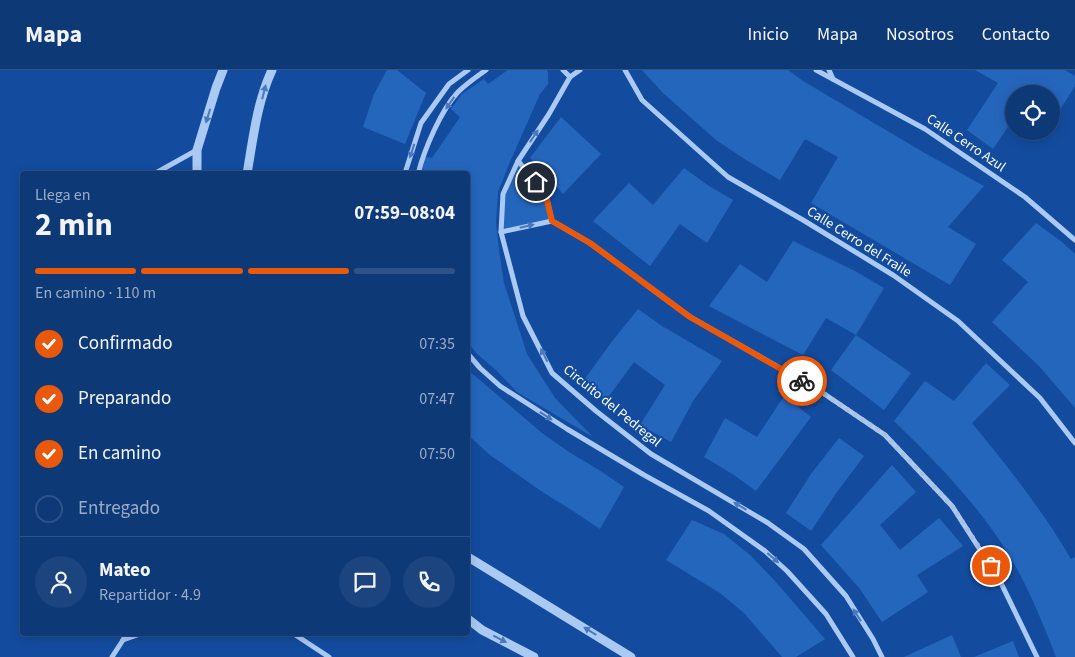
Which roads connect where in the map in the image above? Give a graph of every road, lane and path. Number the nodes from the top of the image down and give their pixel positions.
1 (223, 70) edge
2 (272, 70) edge
3 (468, 70) edge
4 (486, 70) edge
5 (563, 70) edge
6 (580, 70) edge
7 (626, 70) edge
8 (816, 70) edge
9 (829, 70) edge
10 (570, 77) junction
11 (834, 80) junction
12 (197, 150) junction
13 (518, 161) junction
14 (159, 171) edge
15 (197, 171) edge
16 (248, 171) edge
17 (407, 171) edge
18 (419, 171) edge
19 (552, 221) junction
20 (501, 232) junction
21 (1075, 240) edge
22 (470, 356) edge
23 (1075, 443) edge
24 (470, 558) edge
25 (470, 621) edge
26 (297, 636) edge
27 (124, 637) edge
28 (112, 657) edge
29 (329, 657) edge
30 (534, 657) edge
31 (631, 657) edge
32 (853, 657) edge
33 (882, 657) edge
34 (1037, 657) edge

1 -> 12 street
16 -> 2 street
3 -> 17 street
4 -> 18 street
5 - 10 street
6 - 10 street, Circuito del Pedregal
7 - 23 street, Calle Cerro del Fraile
8 - 11 street, Calle Cerro Azul
9 - 11 street
13 -> 10 street, Circuito del Pedregal
11 - 21 street, Calle Cerro Azul
12 - 14 street
12 - 15 street
13 - 19 street
13 - 20 street, Circuito del Pedregal
20 -> 19 street
19 - 34 street
33 -> 20 street, Circuito del Pedregal
22 -> 32 street
31 -> 24 street
25 -> 30 street
26 - 29 street
27 - 28 street

